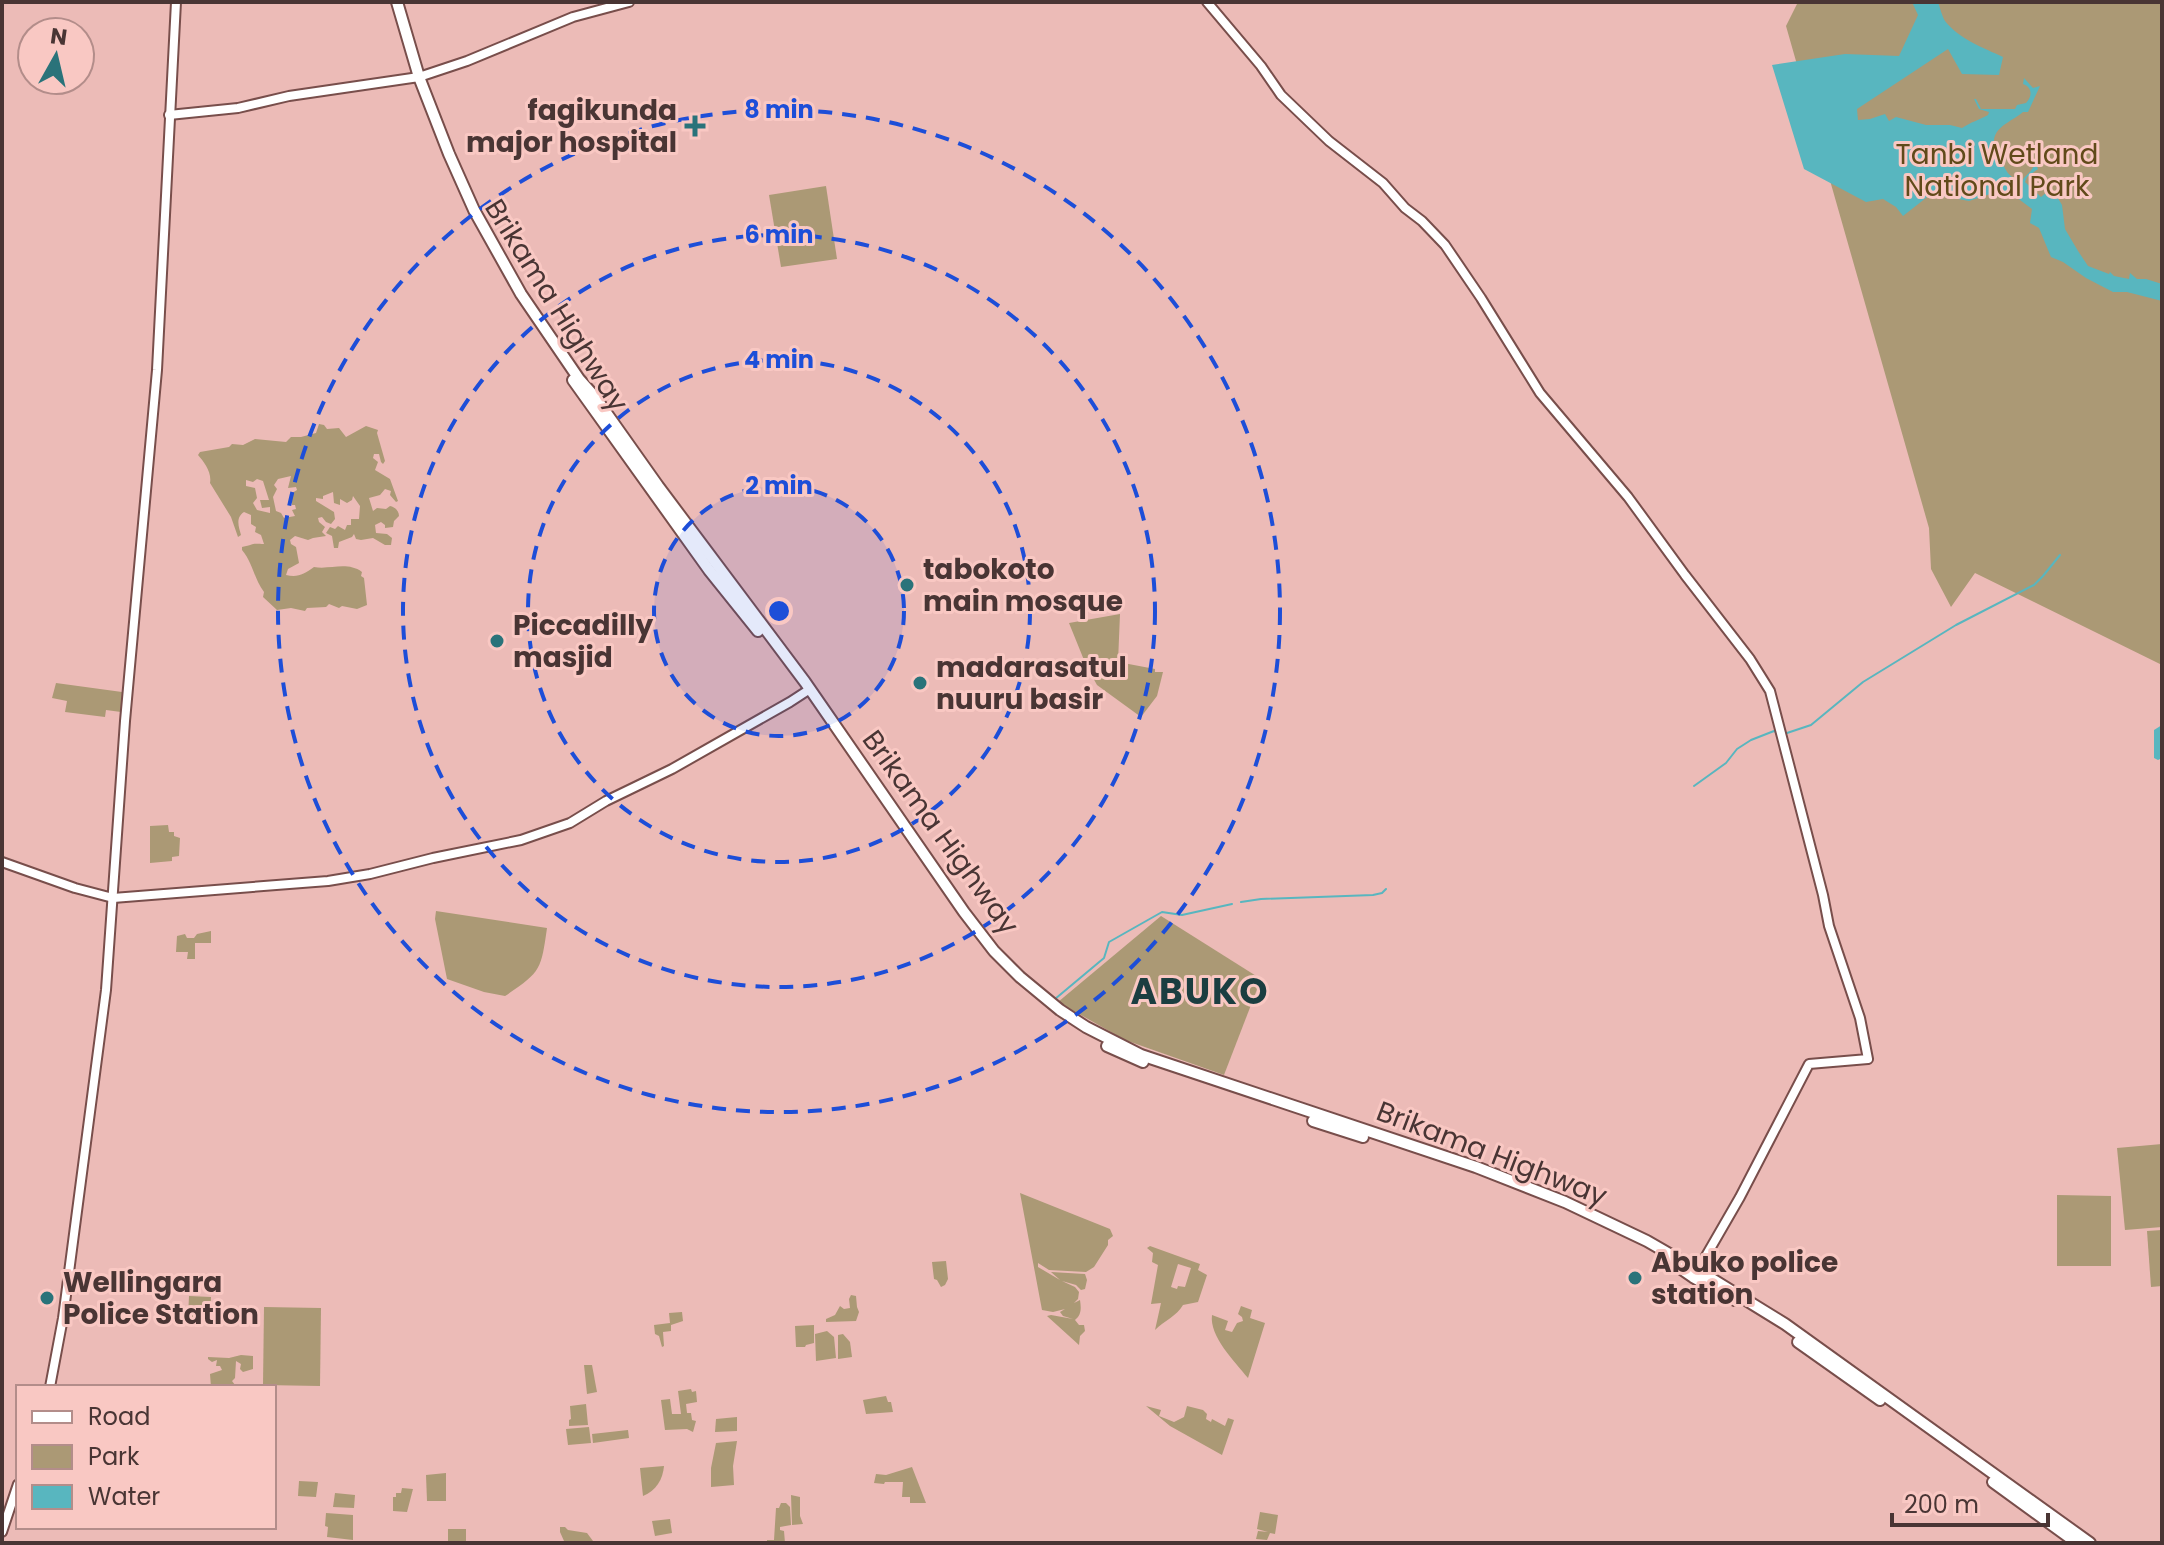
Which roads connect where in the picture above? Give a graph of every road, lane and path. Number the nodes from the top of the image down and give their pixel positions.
1 (176, 2) edge
2 (391, 2) edge
3 (397, 2) edge
4 (629, 2) edge
5 (1207, 2) edge
6 (416, 78) junction
7 (169, 115) junction
8 (807, 691) junction
9 (2, 862) edge
10 (113, 898) junction
11 (1696, 1274) junction
12 (50, 1385) edge
13 (16, 1490) edge
14 (2, 1532) edge
15 (2077, 1543) edge
16 (2090, 1543) edge

1 - 7 street
2 - 6 highway, Brikama Highway
3 - 6 highway, Brikama Highway
4 - 6 street
5 - 11 street
6 - 7 street
6 - 8 highway, Brikama Highway
7 - 10 street
8 - 10 street
8 - 11 highway, Brikama Highway
9 - 10 street
10 - 12 street
11 - 15 highway, Brikama Highway
11 - 16 highway, Brikama Highway
13 - 14 street

